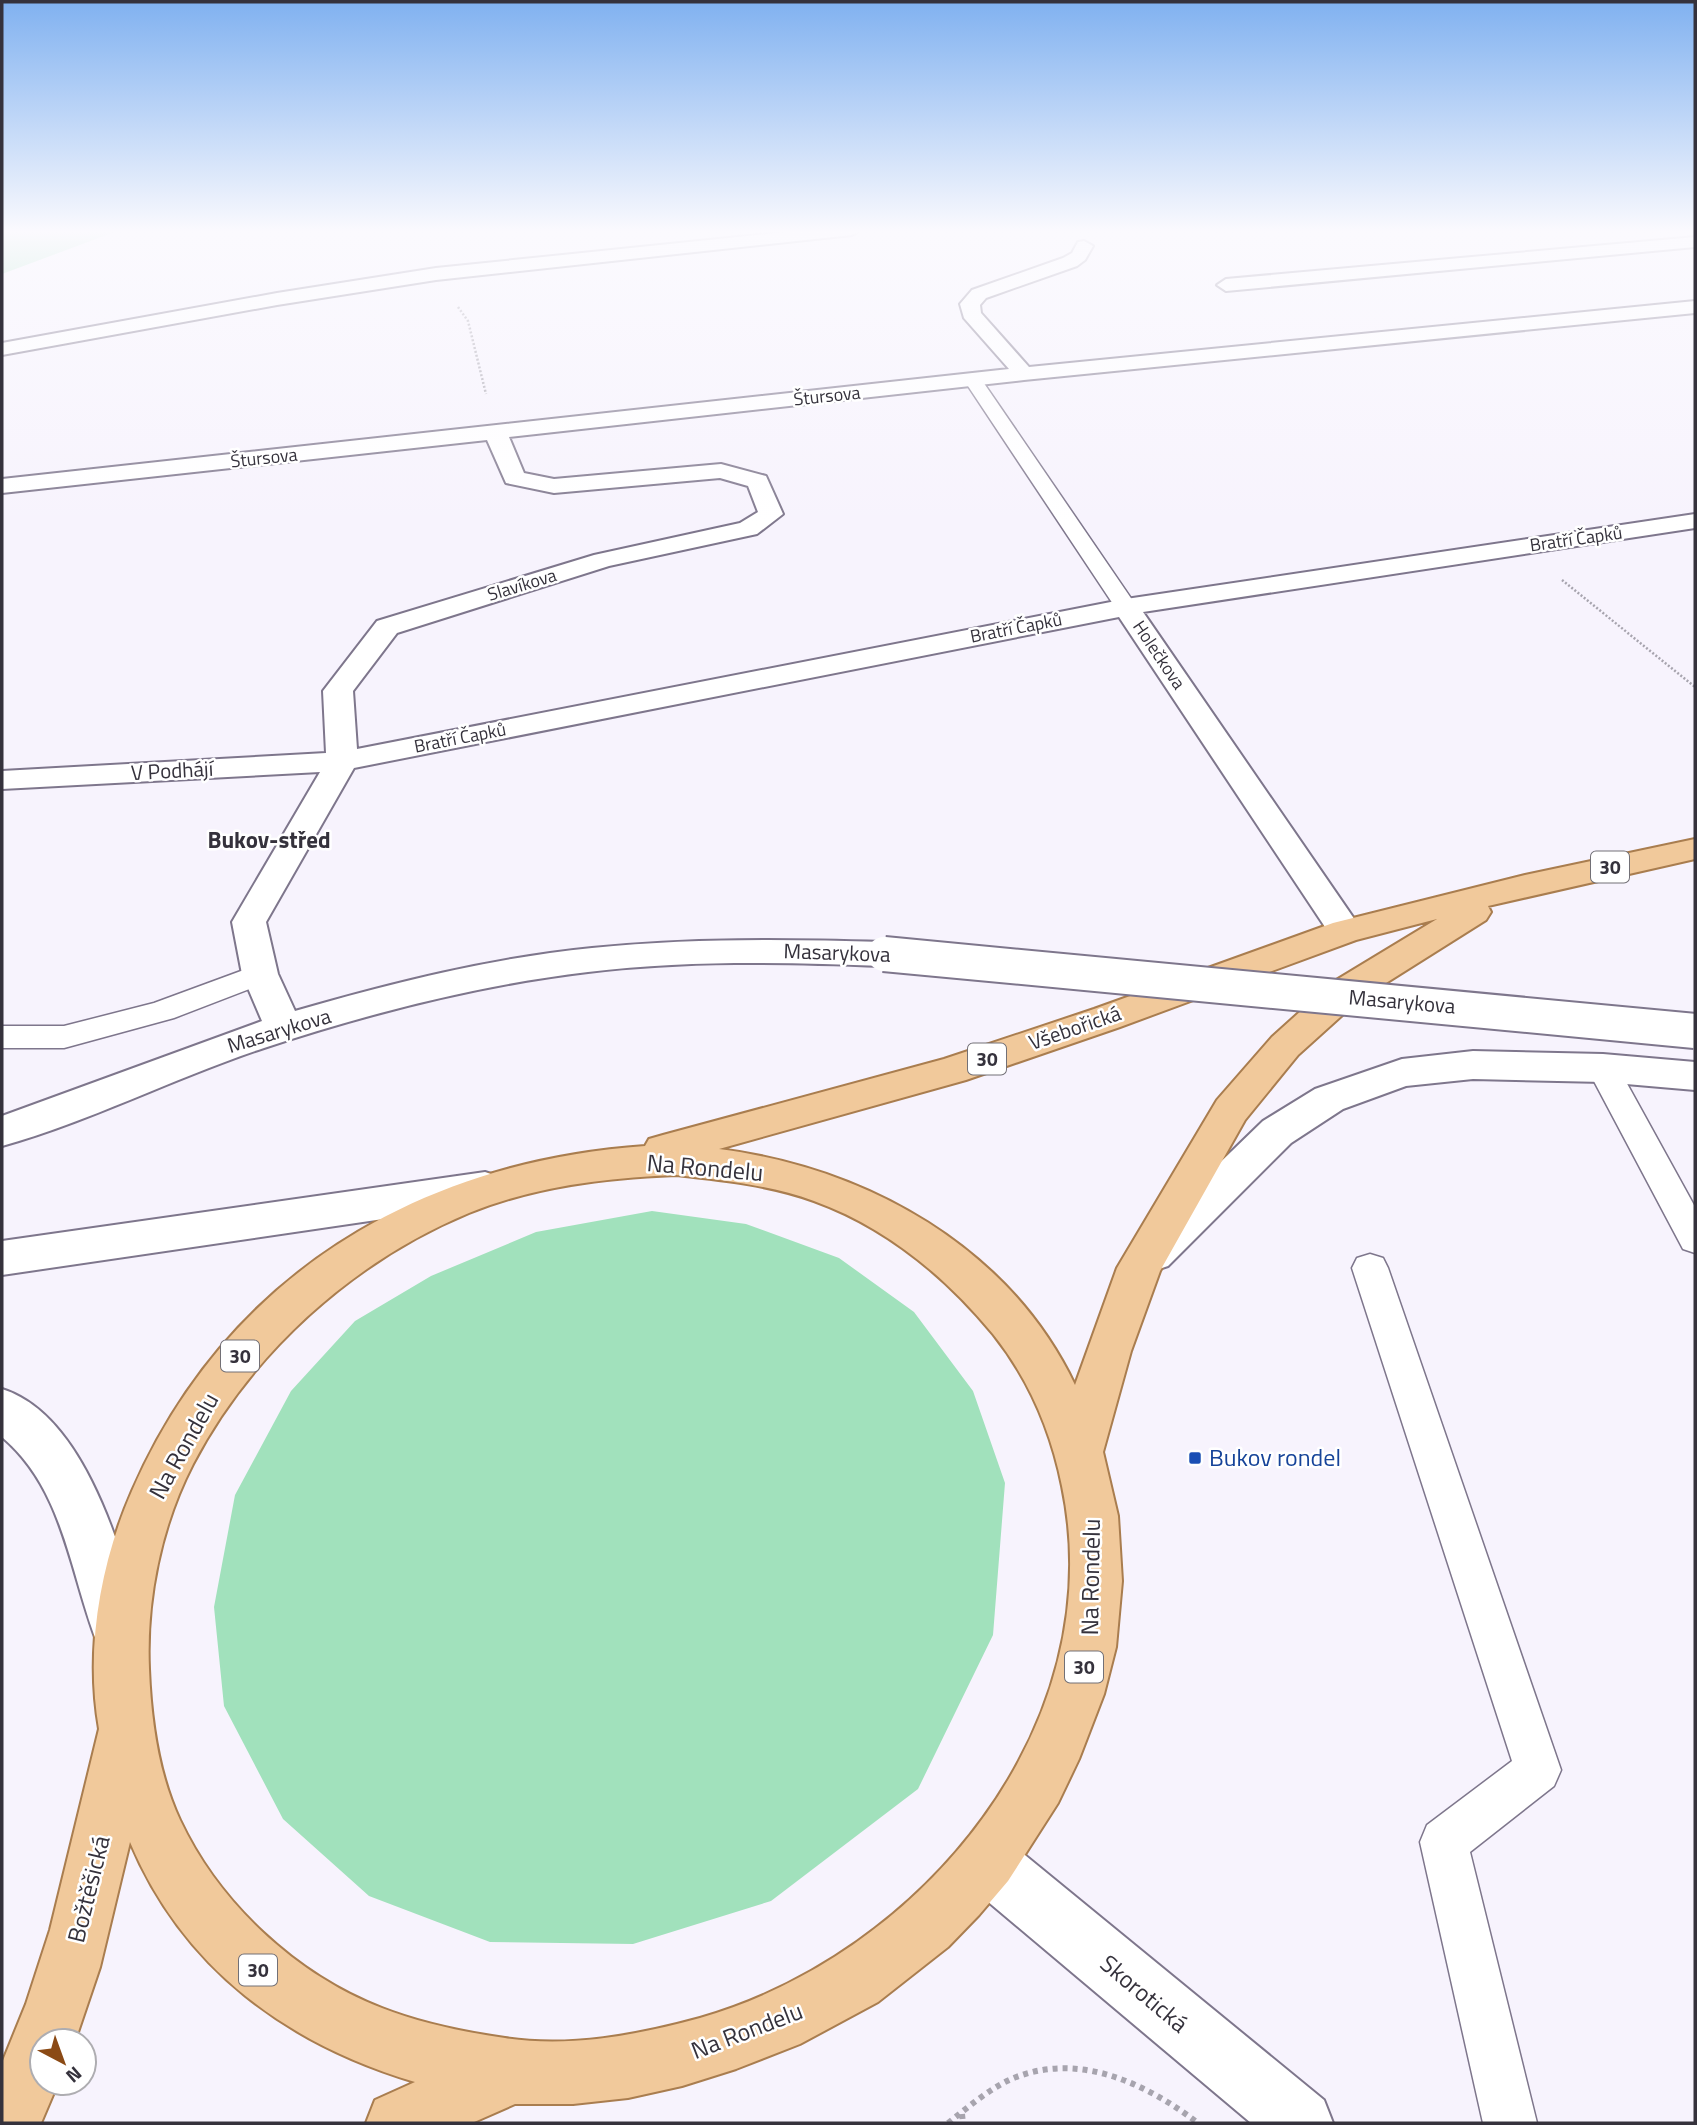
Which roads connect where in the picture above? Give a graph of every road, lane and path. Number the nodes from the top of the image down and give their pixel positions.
1 (111, 329) edge
2 (470, 329) edge
3 (985, 329) edge
4 (1470, 329) edge
5 (2, 349) edge
6 (1024, 373) junction
7 (973, 380) junction
8 (496, 433) junction
9 (2, 486) edge
10 (1695, 521) edge
11 (1521, 547) junction
12 (1126, 607) junction
13 (1695, 687) edge
14 (342, 761) junction
15 (2, 780) edge
16 (1695, 849) edge
17 (1525, 886) junction
18 (1345, 931) junction
19 (260, 974) junction
20 (284, 1028) junction
21 (1695, 1031) edge
22 (2, 1037) edge
23 (1603, 1068) junction
24 (1695, 1076) edge
25 (2, 1131) edge
26 (621, 1162) junction
27 (494, 1187) junction
28 (1695, 1239) edge
29 (2, 1258) edge
30 (1139, 1268) junction
31 (1370, 1268) dead end
32 (2, 1409) edge
33 (1080, 1450) junction
34 (120, 1635) junction
35 (124, 1733) junction
36 (988, 1863) junction
37 (48, 2027) edge
38 (513, 2072) junction
39 (28, 2076) edge
40 (962, 2113) junction
41 (9, 2123) edge
42 (398, 2123) edge
43 (948, 2123) edge
44 (963, 2123) edge
45 (1198, 2123) edge
46 (1301, 2123) edge
47 (1510, 2123) edge

1 - 5 street
2 - 8 path
3 - 6 street
4 - 6 street, Štursova
6 - 7 street, Štursova
7 - 8 street, Štursova
7 - 12 lane, Holečkova
8 - 9 street, Štursova
8 - 14 street, Slavíkova
10 - 11 street, Bratří Čapků
11 - 12 street, Bratří Čapků
11 - 13 path
12 - 14 street, Bratří Čapků
12 - 18 street, Holečkova
14 - 15 street, V Podhájí
14 - 19 street
16 - 17 main road, Všebořická / 30
17 - 18 main road, Všebořická / 30
17 - 30 main road, Všebořická / 30
18 - 26 main road, Všebořická / 30
19 - 20 street
19 - 22 lane
20 - 21 street, Masarykova, bridge
20 - 25 street, Masarykova
23 - 24 street
23 - 28 lane
23 - 30 street
26 - 27 main road, Na Rondelu / 30
26 - 33 main road, Na Rondelu / 30
27 - 29 street
27 - 34 main road, Na Rondelu / 30
30 - 33 main road, Všebořická / 30
31 - 47 lane
32 - 34 street
33 - 36 main road, Na Rondelu / 30
34 - 35 main road, Na Rondelu / 30
35 - 37 main road, Božtěšická / 30
35 - 38 main road, Na Rondelu / 30
36 - 38 main road, Na Rondelu / 30
36 - 46 street, Skorotická
38 - 42 main road, 30
39 - 41 main road, Božtěšická / 30
40 - 43 path
40 - 44 path
40 - 45 path

